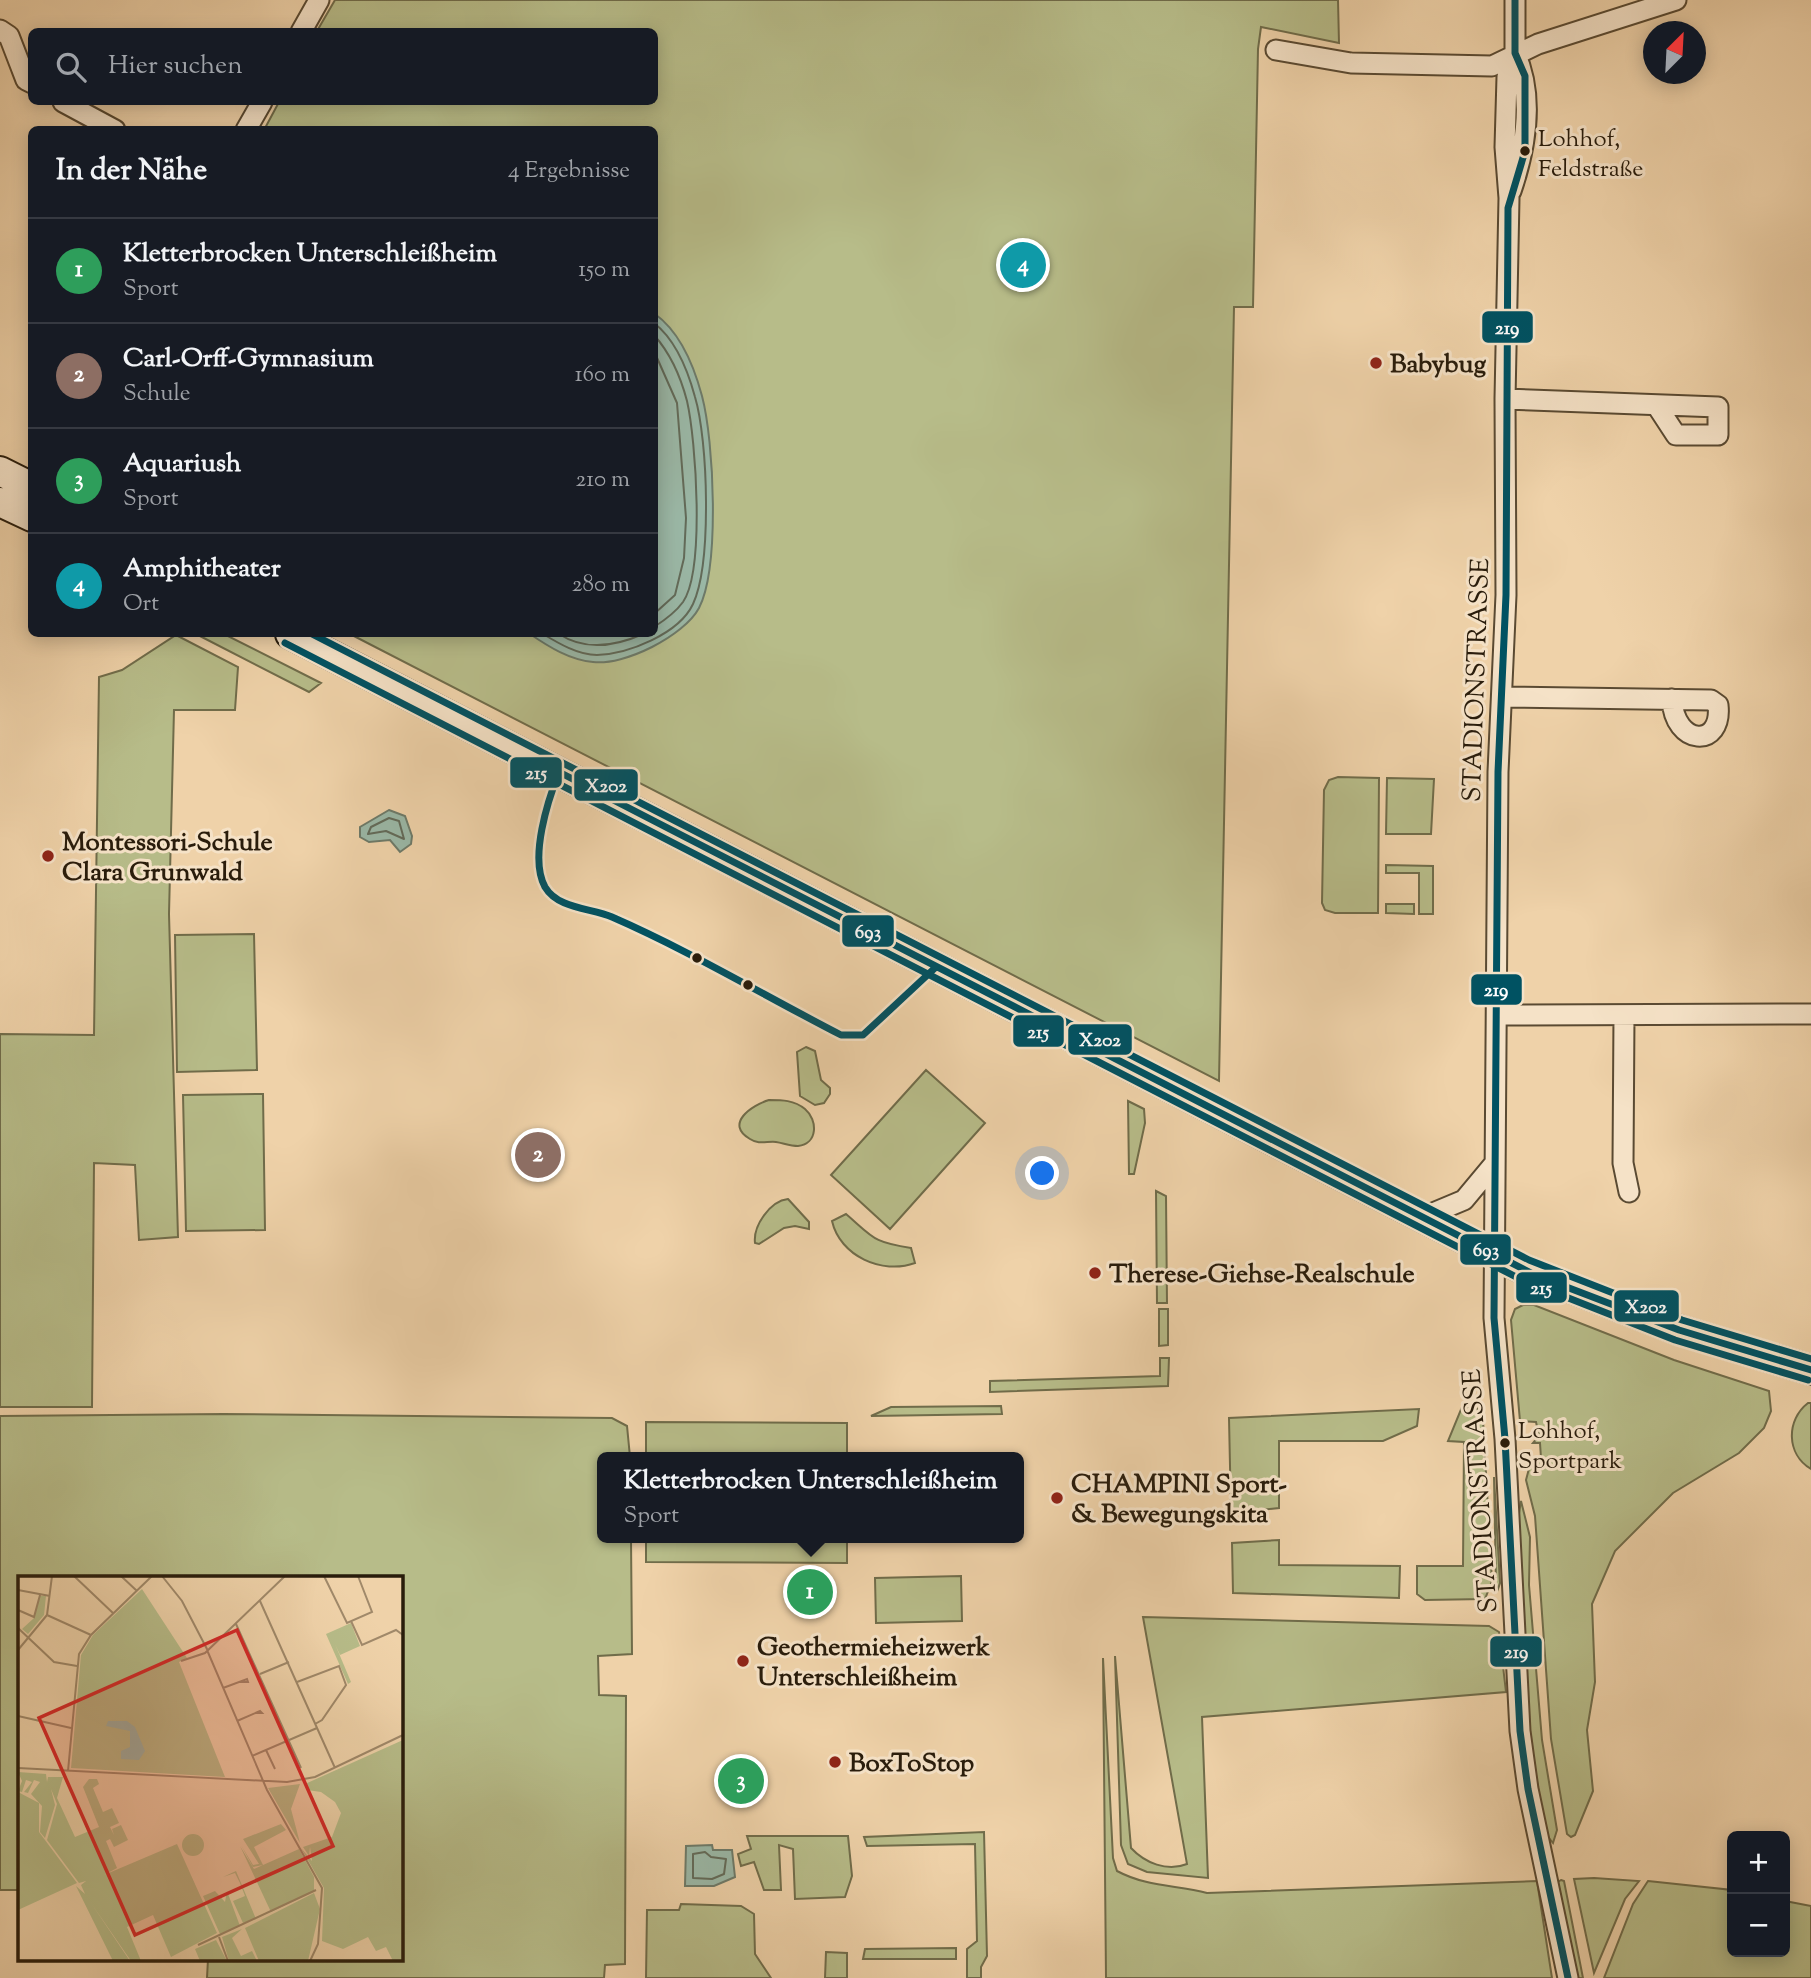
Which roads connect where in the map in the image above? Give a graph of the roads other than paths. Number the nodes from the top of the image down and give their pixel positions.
1 (319, 0) edge
2 (1515, 0) edge
3 (1675, 0) edge
4 (303, 28) edge
5 (0, 30) edge
6 (1276, 50) dead end
7 (1515, 53) junction
8 (28, 81) edge
9 (69, 105) edge
10 (260, 105) edge
11 (108, 126) edge
12 (248, 126) edge
13 (1505, 399) junction
14 (1657, 406) dead end
15 (0, 471) edge
16 (28, 485) edge
17 (0, 502) edge
18 (28, 515) edge
19 (296, 637) edge
20 (1503, 696) junction
21 (1672, 699) dead end
22 (1811, 1014) edge
23 (1497, 1015) junction
24 (1624, 1016) junction
25 (1494, 1164) junction
26 (1629, 1192) dead end
27 (1420, 1217) junction
28 (1493, 1255) junction
29 (1811, 1370) edge
30 (1568, 1978) edge

1 - 4 street
2 - 7 street, STADIONSTRASSE
3 - 7 street
5 - 8 street
6 - 7 street
7 - 13 street, STADIONSTRASSE
9 - 11 street
10 - 12 street
13 - 14 street
13 - 20 street, STADIONSTRASSE
15 - 16 main road
17 - 18 main road
19 - 27 main road
20 - 21 street
20 - 23 street, STADIONSTRASSE
22 - 24 street
23 - 24 street
23 - 25 street, STADIONSTRASSE
24 - 26 street
25 - 27 street
25 - 28 street, STADIONSTRASSE
27 - 28 main road
28 - 29 main road
28 - 30 street, STADIONSTRASSE

